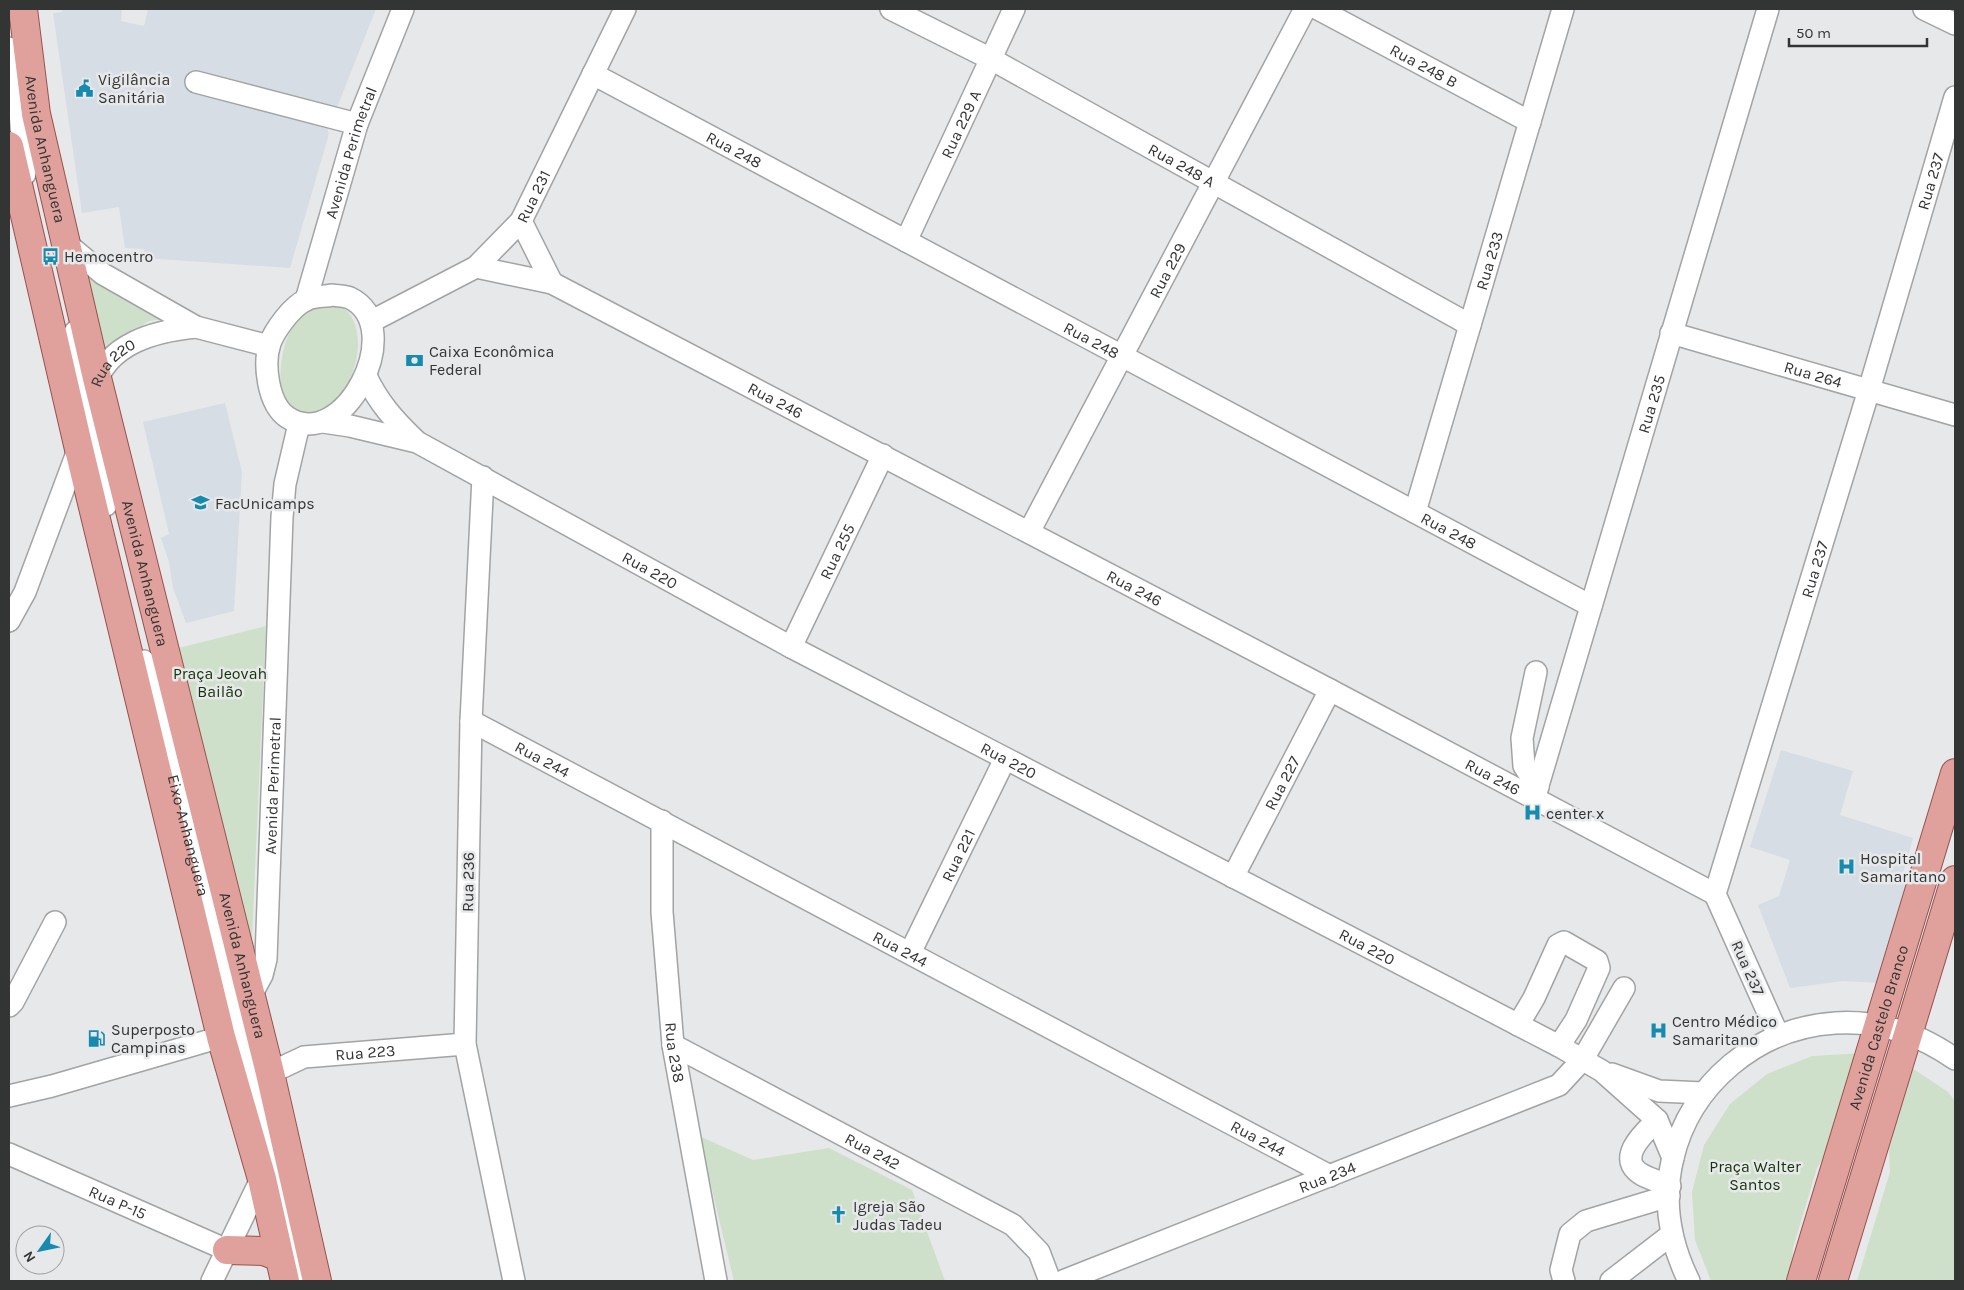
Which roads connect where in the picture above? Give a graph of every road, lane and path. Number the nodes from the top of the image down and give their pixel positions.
1 (23, 9) edge
2 (403, 9) edge
3 (625, 9) edge
4 (891, 9) edge
5 (1014, 9) edge
6 (1305, 9) edge
7 (1318, 9) edge
8 (1563, 9) edge
9 (1768, 9) edge
10 (1924, 9) edge
11 (1955, 24) edge
12 (9, 48) edge
13 (991, 59) junction
14 (593, 74) junction
15 (196, 82) dead end
16 (1955, 97) edge
17 (1530, 122) junction
18 (357, 124) junction
19 (9, 146) edge
20 (1213, 182) junction
21 (521, 221) junction
22 (906, 241) junction
23 (67, 244) junction
24 (476, 266) junction
25 (552, 283) junction
26 (306, 300) junction
27 (372, 321) junction
28 (1470, 325) junction
29 (196, 327) junction
30 (1671, 333) junction
31 (270, 346) junction
32 (1121, 356) junction
33 (366, 376) junction
34 (97, 378) junction
35 (1869, 390) junction
36 (1955, 415) edge
37 (86, 417) junction
38 (323, 422) junction
39 (299, 424) junction
40 (417, 442) junction
41 (79, 448) junction
42 (883, 455) junction
43 (483, 477) junction
44 (1415, 512) junction
45 (1028, 532) junction
46 (1591, 606) junction
47 (9, 622) edge
48 (791, 647) junction
49 (1536, 672) dead end
50 (1330, 690) junction
51 (471, 721) junction
52 (1006, 759) junction
53 (1955, 773) edge
54 (1536, 793) junction
55 (662, 821) junction
56 (1233, 877) junction
57 (1955, 880) edge
58 (1715, 894) junction
59 (55, 922) dead end
60 (910, 953) junction
61 (1624, 988) dead end
62 (250, 997) junction
63 (9, 1006) edge
64 (1880, 1024) junction
65 (1518, 1025) junction
66 (1909, 1032) junction
67 (1778, 1035) junction
68 (221, 1037) junction
69 (465, 1044) junction
70 (673, 1044) junction
71 (1559, 1046) junction
72 (1583, 1059) junction
73 (1955, 1059) edge
74 (1602, 1071) junction
75 (270, 1073) junction
76 (1703, 1094) junction
77 (9, 1096) edge
78 (1657, 1120) junction
79 (282, 1133) junction
80 (9, 1154) edge
81 (1673, 1158) junction
82 (266, 1169) junction
83 (1330, 1176) junction
84 (1669, 1191) junction
85 (1672, 1234) junction
86 (227, 1250) junction
87 (282, 1269) edge
88 (212, 1281) edge
89 (300, 1281) edge
90 (317, 1281) edge
91 (514, 1281) edge
92 (716, 1281) edge
93 (1050, 1281) edge
94 (1063, 1281) edge
95 (1564, 1281) edge
96 (1611, 1281) edge
97 (1689, 1281) edge
98 (1801, 1281) edge
99 (1834, 1281) edge

1 - 23 main road, Avenida Anhanguera
2 - 18 street, Avenida Perimetral
3 - 14 street, Rua 231
4 - 13 street, Rua 248 A
5 - 13 street, Rua 229 A
6 - 20 street, Rua 229
7 - 17 street, Rua 248 B
8 - 17 street, Rua 233
9 - 30 street, Rua 235
10 - 11 street
12 - 37 street, Eixo-Anhanguera
13 - 20 street, Rua 248 A
13 - 22 street, Rua 229 A
14 - 21 street, Rua 231
14 - 22 street, Rua 248
15 - 18 street
16 - 35 street, Rua 237
17 - 28 street, Rua 233
18 - 26 street, Avenida Perimetral
19 - 41 main road
20 - 28 street, Rua 248 A
20 - 32 street, Rua 229
21 - 24 street, Rua 231
21 - 25 street
22 - 32 street, Rua 248
23 - 29 street, Rua 220
23 - 34 main road, Avenida Anhanguera
24 - 25 street, Rua 246
24 - 27 street, Rua 231
25 - 42 street, Rua 246
26 - 27 street
26 - 31 street
27 - 33 street
28 - 44 street, Rua 233
29 - 31 street, Rua 220
29 - 34 street, Rua 220
30 - 35 street, Rua 264
30 - 46 street, Rua 235
31 - 39 street
32 - 44 street, Rua 248
32 - 45 street, Rua 229
33 - 38 street
33 - 40 street, Rua 220
34 - 37 street, Rua 220
34 - 62 main road, Avenida Anhanguera
35 - 36 street, Rua 264
35 - 58 street, Rua 237
37 - 41 street, Rua 220
37 - 82 street, Eixo-Anhanguera
38 - 39 street
38 - 40 street, Rua 220
39 - 62 street, Avenida Perimetral
40 - 43 street, Rua 220
41 - 47 street, Rua 220
41 - 68 main road
42 - 45 street, Rua 246
42 - 48 street, Rua 255
43 - 48 street, Rua 220
43 - 51 street, Rua 236
44 - 46 street, Rua 248
45 - 50 street, Rua 246
46 - 54 street, Rua 235
48 - 52 street, Rua 220
49 - 54 street
50 - 54 street, Rua 246
50 - 56 street, Rua 227
51 - 55 street, Rua 244
51 - 69 street, Rua 236
52 - 56 street, Rua 220
52 - 60 street, Rua 221
53 - 64 main road, Avenida Castelo Branco
54 - 58 street, Rua 246
55 - 60 street, Rua 244
55 - 70 street, Rua 238
56 - 65 street, Rua 220
57 - 66 main road, Avenida Castelo Branco
58 - 67 street, Rua 237
59 - 63 street
60 - 83 street, Rua 244
61 - 72 street, Rua 234
62 - 75 main road, Avenida Anhanguera
64 - 66 street
64 - 67 street
64 - 98 main road, Avenida Castelo Branco
65 - 71 street, Rua 220
65 - 71 street
66 - 73 street
66 - 99 main road, Avenida Castelo Branco
67 - 76 street
68 - 77 street
68 - 82 main road
69 - 75 street, Rua 223
69 - 91 street, Rua 236
70 - 92 street, Rua 238
70 - 93 street, Rua 242
71 - 72 street, Rua 220
72 - 74 street, Rua 220
72 - 83 street, Rua 234
74 - 76 street, Rua 220
74 - 78 street, Rua 220
75 - 79 main road, Avenida Anhanguera
76 - 81 street
78 - 81 street, Rua 220
78 - 84 street
79 - 82 street
79 - 90 main road, Avenida Anhanguera
80 - 86 street, Rua P-15
81 - 84 street
82 - 86 street
82 - 87 main road
82 - 89 street, Eixo-Anhanguera
83 - 94 street, Rua 234
84 - 85 street
84 - 95 street
85 - 96 street
85 - 97 street
86 - 87 main road
86 - 88 street

